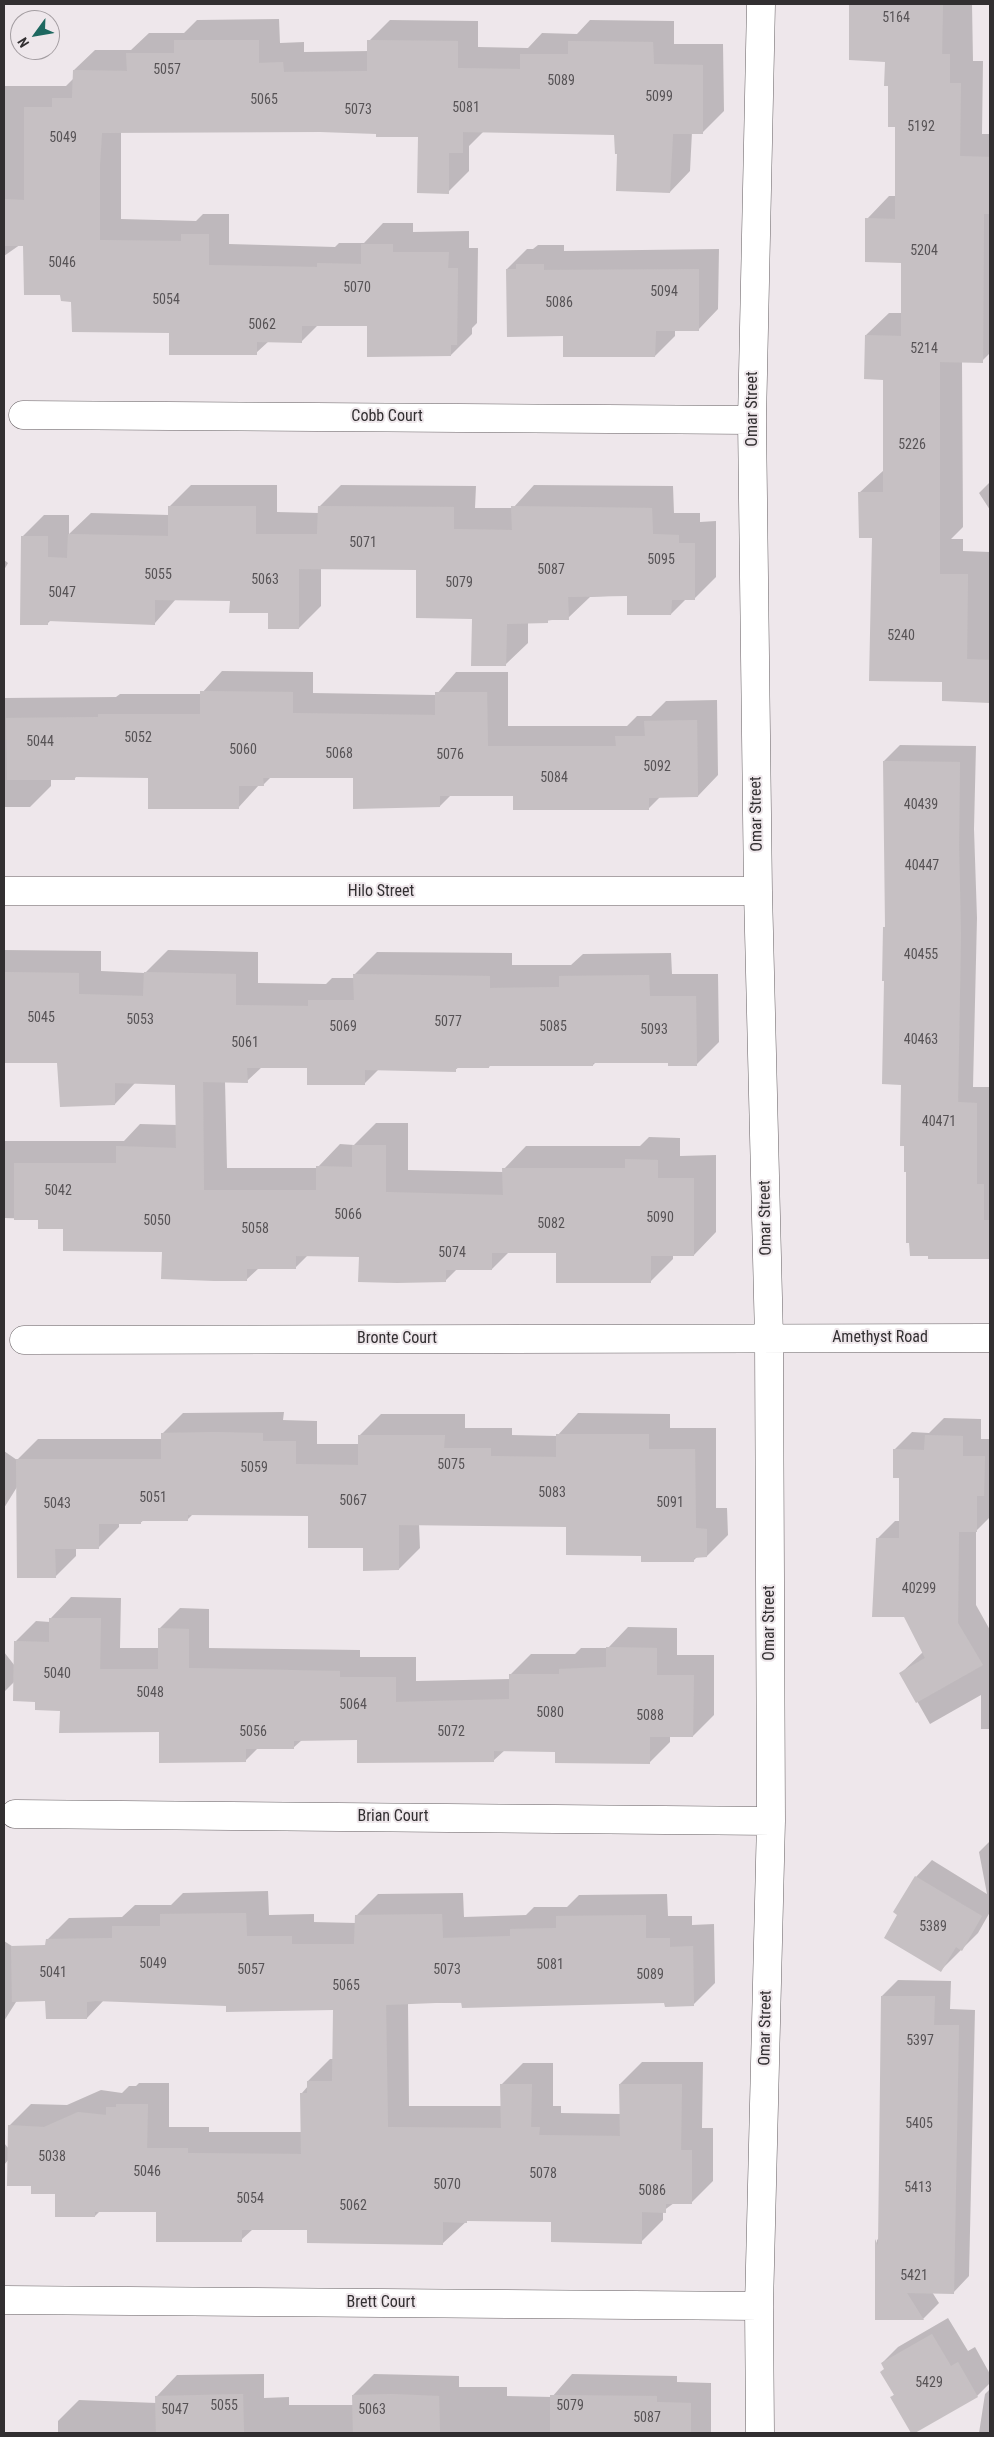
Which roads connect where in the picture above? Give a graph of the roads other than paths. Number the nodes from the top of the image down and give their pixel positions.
1 (761, 4) edge
2 (22, 415) dead end
3 (752, 420) junction
4 (4, 891) edge
5 (758, 892) junction
6 (770, 1338) junction
7 (990, 1338) edge
8 (24, 1340) dead end
9 (14, 1814) dead end
10 (770, 1820) junction
11 (4, 2300) edge
12 (759, 2306) junction
13 (760, 2433) edge

1 - 3 street, Omar Street
2 - 3 street, Cobb Court
3 - 5 street, Omar Street
4 - 5 street, Hilo Street
5 - 6 street, Omar Street
6 - 7 street, Amethyst Road
6 - 8 street, Bronte Court
6 - 10 street, Omar Street
9 - 10 street, Brian Court
10 - 12 street, Omar Street
11 - 12 street, Brett Court
12 - 13 street, Omar Street

